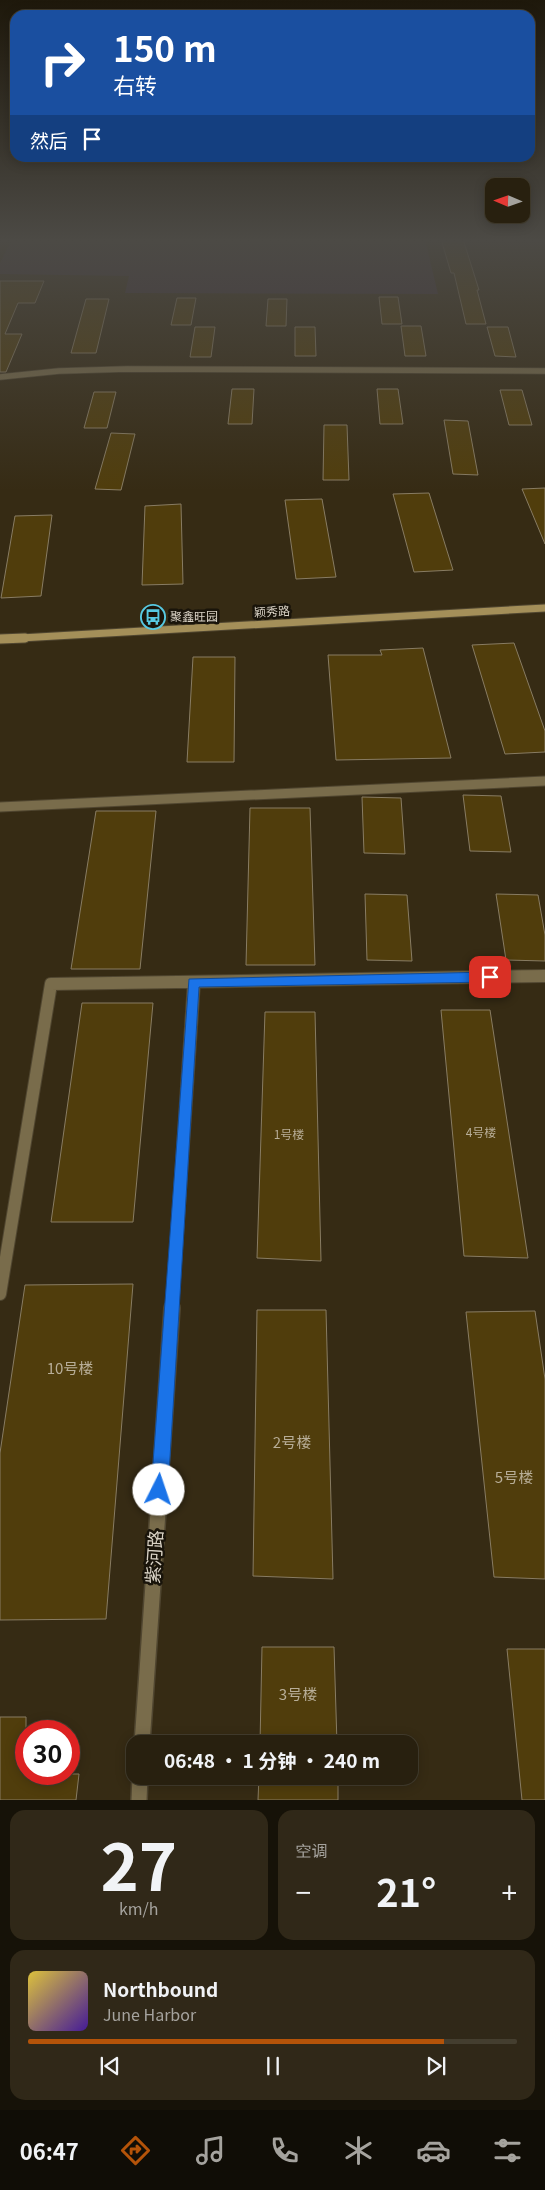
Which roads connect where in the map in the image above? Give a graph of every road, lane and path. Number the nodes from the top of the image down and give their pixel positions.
1 (545, 371) edge
2 (0, 377) edge
3 (545, 608) edge
4 (0, 639) edge
5 (545, 781) edge
6 (0, 807) edge
7 (545, 976) edge
8 (194, 982) junction
9 (0, 1294) edge
10 (143, 1735) edge
11 (139, 1785) edge
12 (138, 1800) edge

1 - 2 street
3 - 4 main road, 颖秀路
5 - 6 street
7 - 8 street
8 - 9 street
8 - 10 street, 紫河路
11 - 12 street

